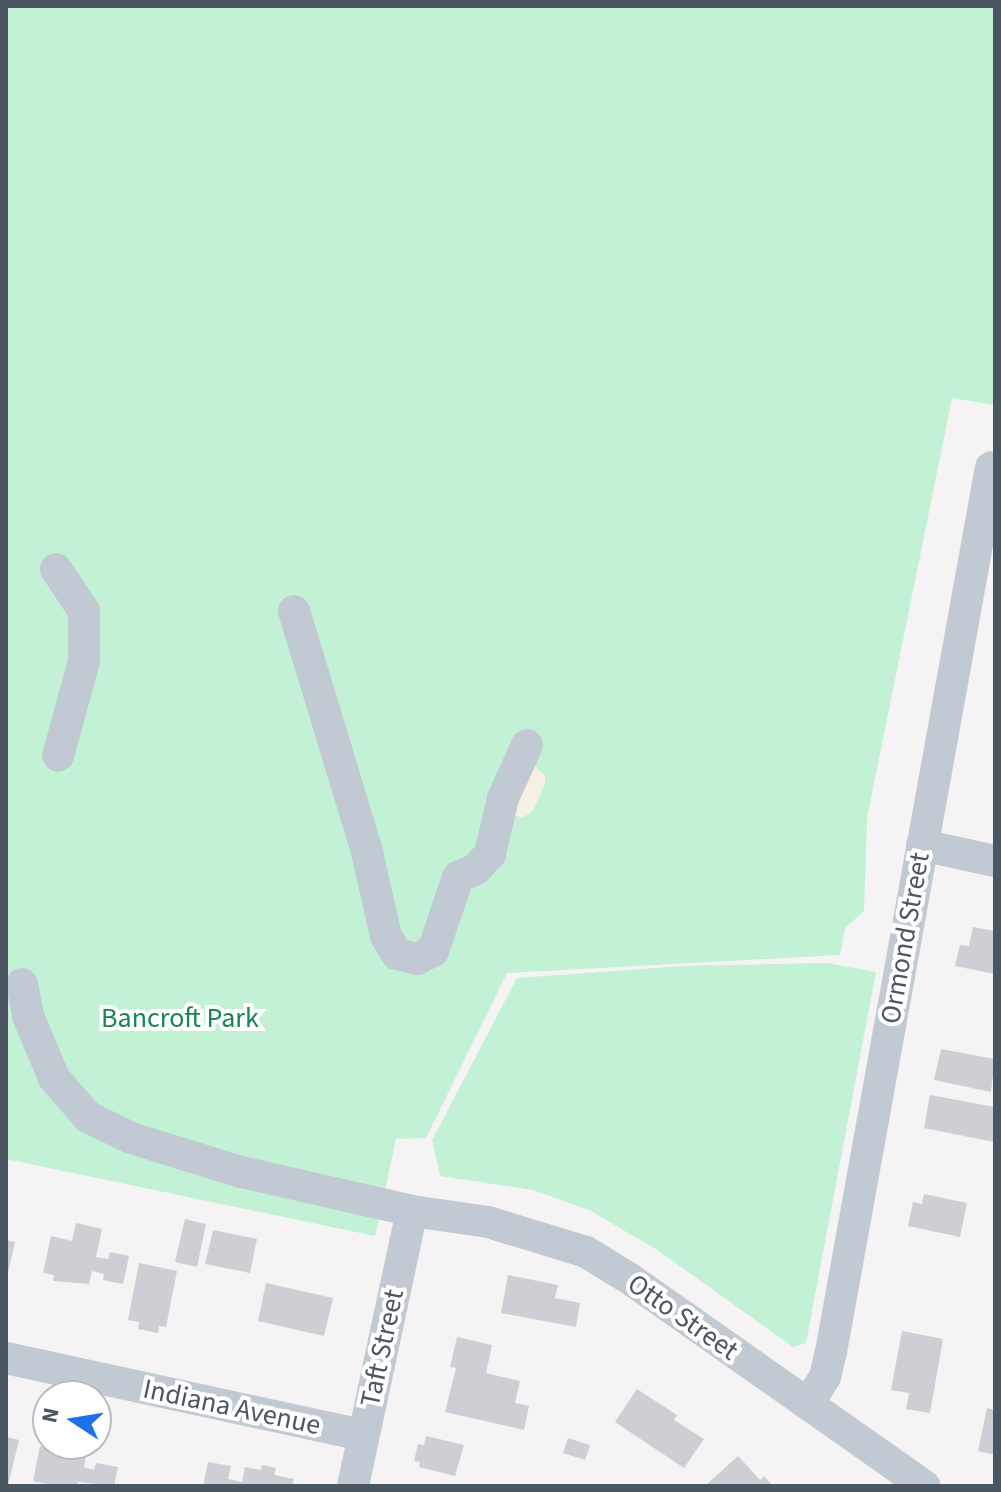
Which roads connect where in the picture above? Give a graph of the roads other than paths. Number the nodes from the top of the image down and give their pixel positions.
1 (991, 467) dead end
2 (56, 569) dead end
3 (294, 611) dead end
4 (527, 745) dead end
5 (58, 756) dead end
6 (922, 845) junction
7 (995, 861) edge
8 (22, 984) dead end
9 (412, 1211) junction
10 (6, 1358) edge
11 (808, 1404) junction
12 (363, 1435) junction
13 (353, 1486) edge
14 (925, 1486) edge

1 - 6 street, Ormond Street
2 - 5 street
3 - 4 street
6 - 7 street
6 - 11 street, Ormond Street
8 - 9 street, Otto Street
9 - 11 street, Otto Street
9 - 12 street, Taft Street
10 - 12 street, Indiana Avenue
11 - 14 street, Otto Street
12 - 13 street, Taft Street

